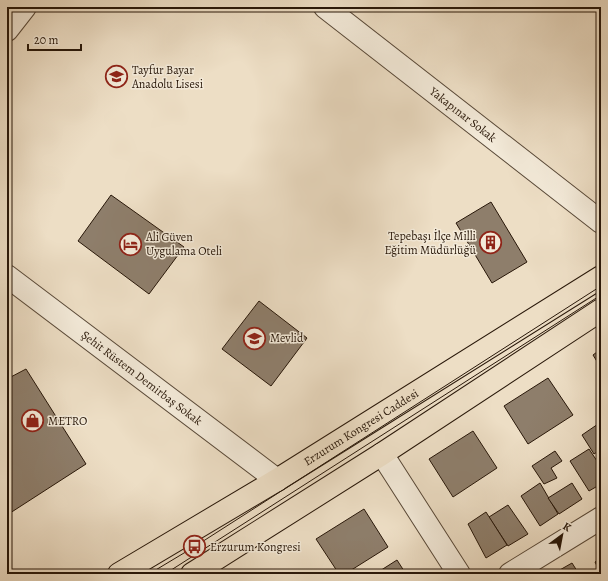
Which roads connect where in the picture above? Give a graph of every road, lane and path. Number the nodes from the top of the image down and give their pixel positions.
1 (25, 7) edge
2 (325, 7) edge
3 (7, 30) edge
4 (601, 222) edge
5 (7, 276) edge
6 (601, 277) edge
7 (601, 310) edge
8 (382, 454) junction
9 (277, 480) junction
10 (601, 518) edge
11 (119, 574) edge
12 (192, 574) edge
13 (459, 574) edge
14 (510, 574) edge

1 - 3 street
2 - 4 street, Yakapınar Sokak
5 - 9 street, Şehit Rüstem Demirbaş Sokak
6 - 9 main road, Erzurum Kongresi Caddesi
7 - 8 main road
8 - 12 main road
8 - 13 street
9 - 11 main road, Erzurum Kongresi Caddesi
10 - 14 street

